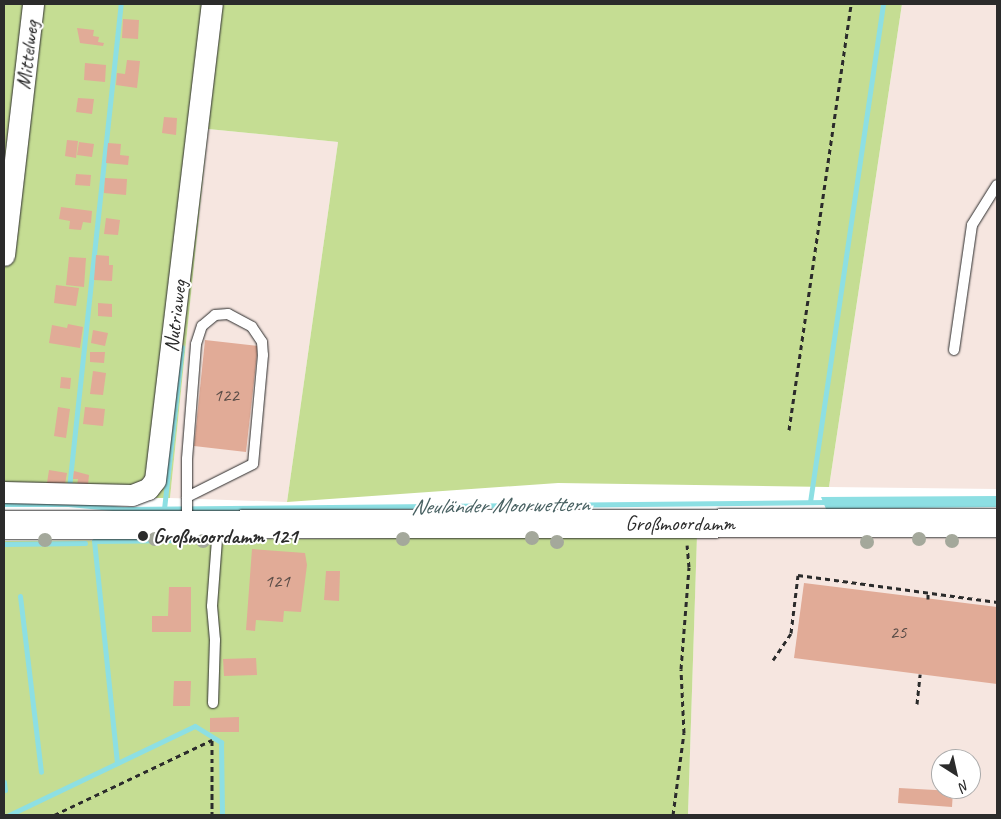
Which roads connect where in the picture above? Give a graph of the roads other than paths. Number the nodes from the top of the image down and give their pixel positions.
1 (33, 4) edge
2 (212, 4) edge
3 (997, 185) edge
4 (4, 255) edge
5 (954, 350) dead end
6 (8, 492) edge
7 (187, 509) junction
8 (997, 523) edge
9 (218, 524) junction
10 (4, 525) edge
11 (213, 703) dead end

1 - 4 street, Mittelweg
2 - 6 street, Nutriaweg
3 - 5 lane
7 - 7 lane
7 - 9 street, Großmoordamm
7 - 10 street, Großmoordamm
8 - 9 street, Großmoordamm
9 - 11 lane

